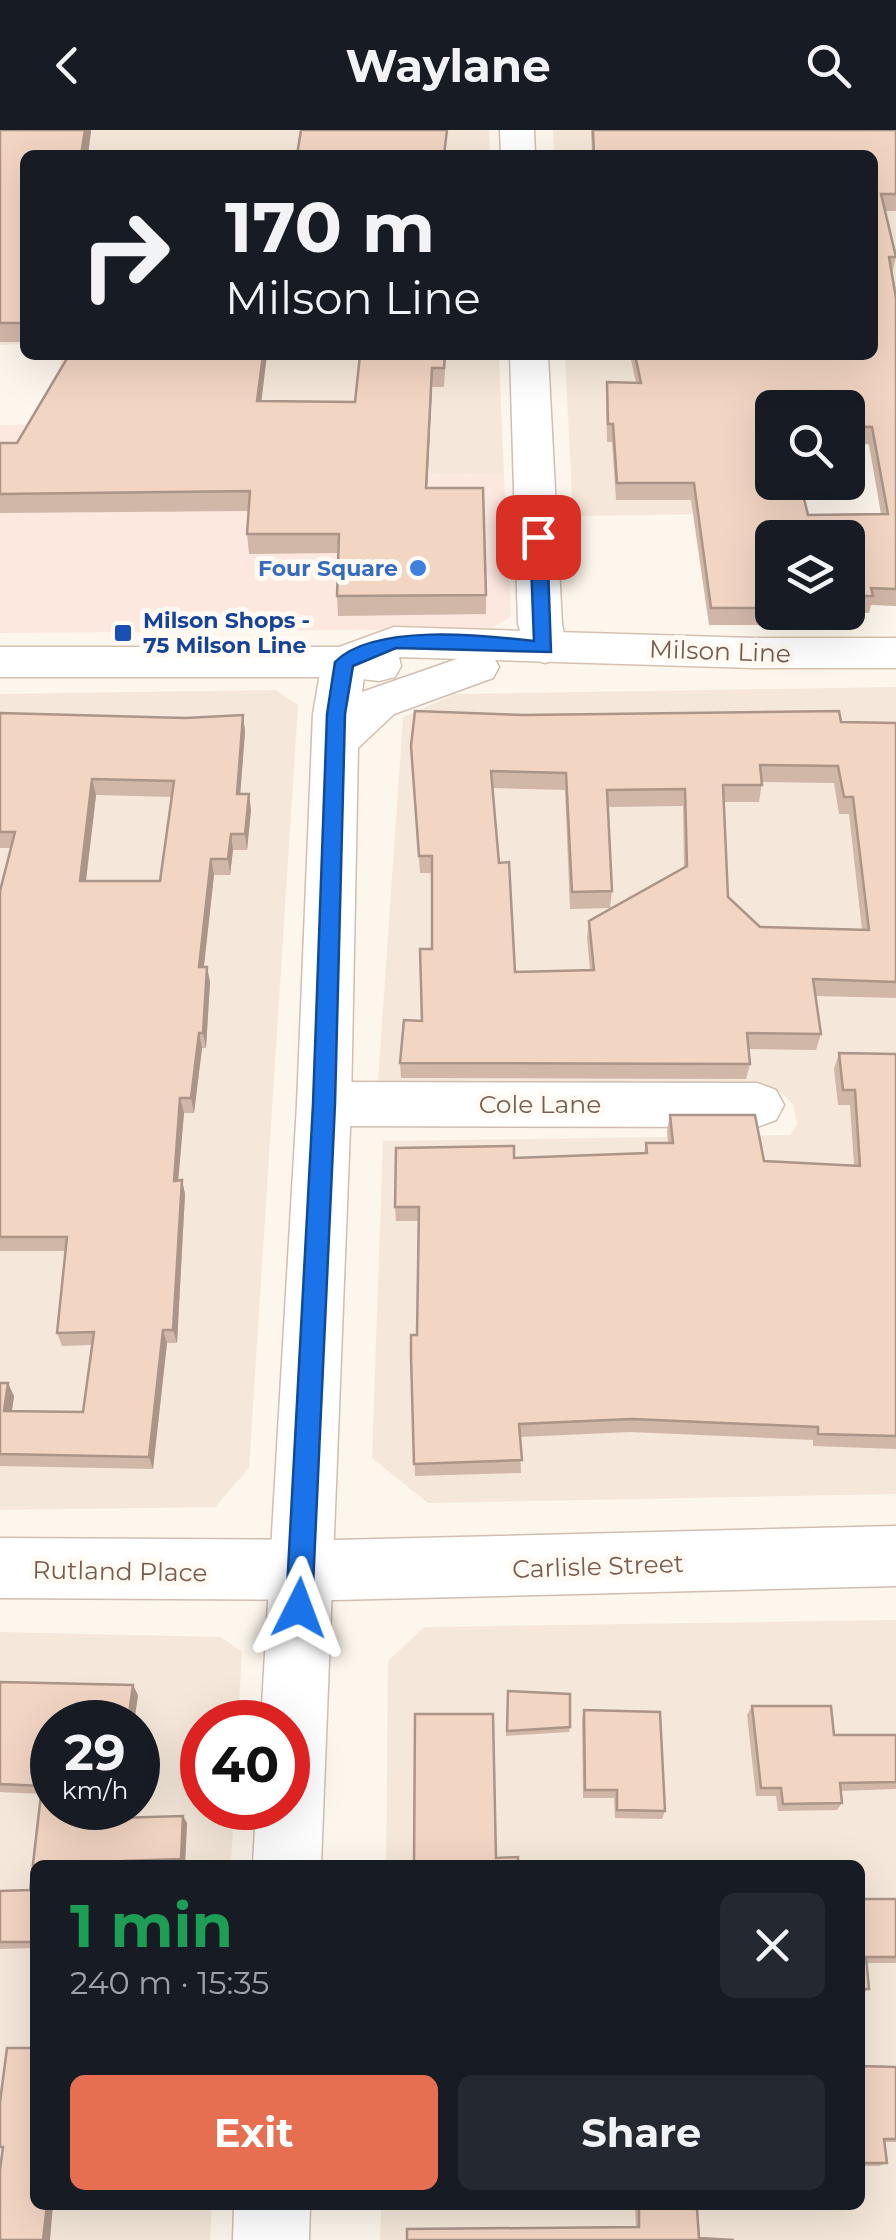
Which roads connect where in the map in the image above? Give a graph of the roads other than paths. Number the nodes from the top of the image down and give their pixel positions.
1 (528, 360) edge
2 (545, 648) junction
3 (896, 653) edge
4 (0, 662) edge
5 (344, 662) junction
6 (477, 667) junction
7 (336, 742) junction
8 (324, 1104) junction
9 (757, 1105) dead end
10 (896, 1556) edge
11 (0, 1568) edge
12 (300, 1573) junction
13 (287, 1860) edge
14 (272, 2210) edge
15 (270, 2240) edge

1 - 2 street
2 - 3 street, Milson Line
2 - 5 street, Milson Line
2 - 6 street, Milson Line
4 - 5 street, Milson Line
5 - 6 street, Milson Line
5 - 7 street
6 - 7 street
7 - 8 street
8 - 9 street, Cole Lane
8 - 12 street
10 - 12 street, Carlisle Street
11 - 12 street, Rutland Place
12 - 13 street
14 - 15 street

